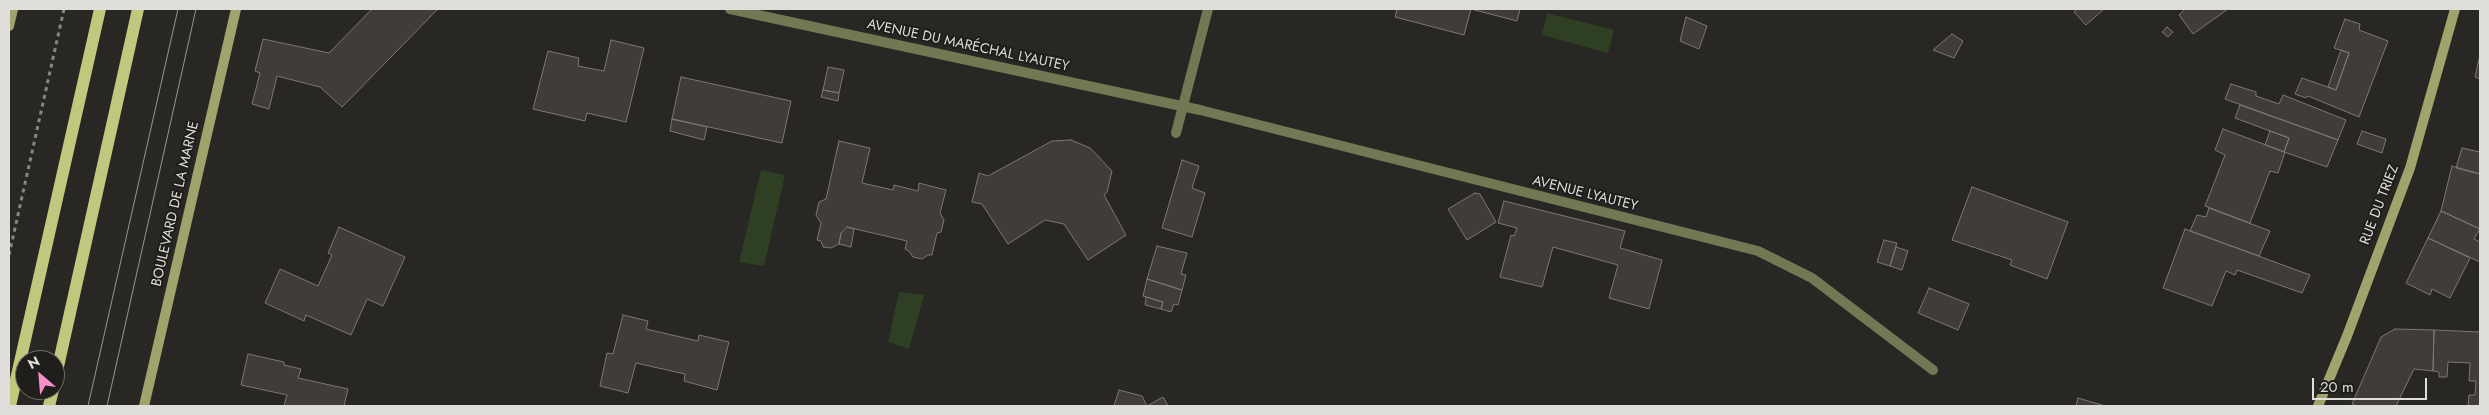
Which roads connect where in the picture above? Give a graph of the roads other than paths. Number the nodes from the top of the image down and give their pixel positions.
1 (12, 9) edge
2 (100, 9) edge
3 (138, 9) edge
4 (236, 9) edge
5 (730, 9) edge
6 (1208, 9) edge
7 (2455, 9) edge
8 (9, 26) edge
9 (1183, 106) junction
10 (1200, 110) joint
11 (1176, 133) dead end
12 (62, 350) edge
13 (1933, 370) dead end
14 (10, 406) edge
15 (144, 406) edge
16 (2318, 406) edge

1 - 8 street
2 - 14 main road
3 - 12 main road
4 - 15 street, BOULEVARD DE LA MARNE
5 - 9 street, AVENUE DU MARÉCHAL LYAUTEY
6 - 9 street
7 - 16 street, RUE DU TRIEZ
9 - 10 street, AVENUE DU MARÉCHAL LYAUTEY
9 - 11 street
10 - 13 street, AVENUE LYAUTEY

